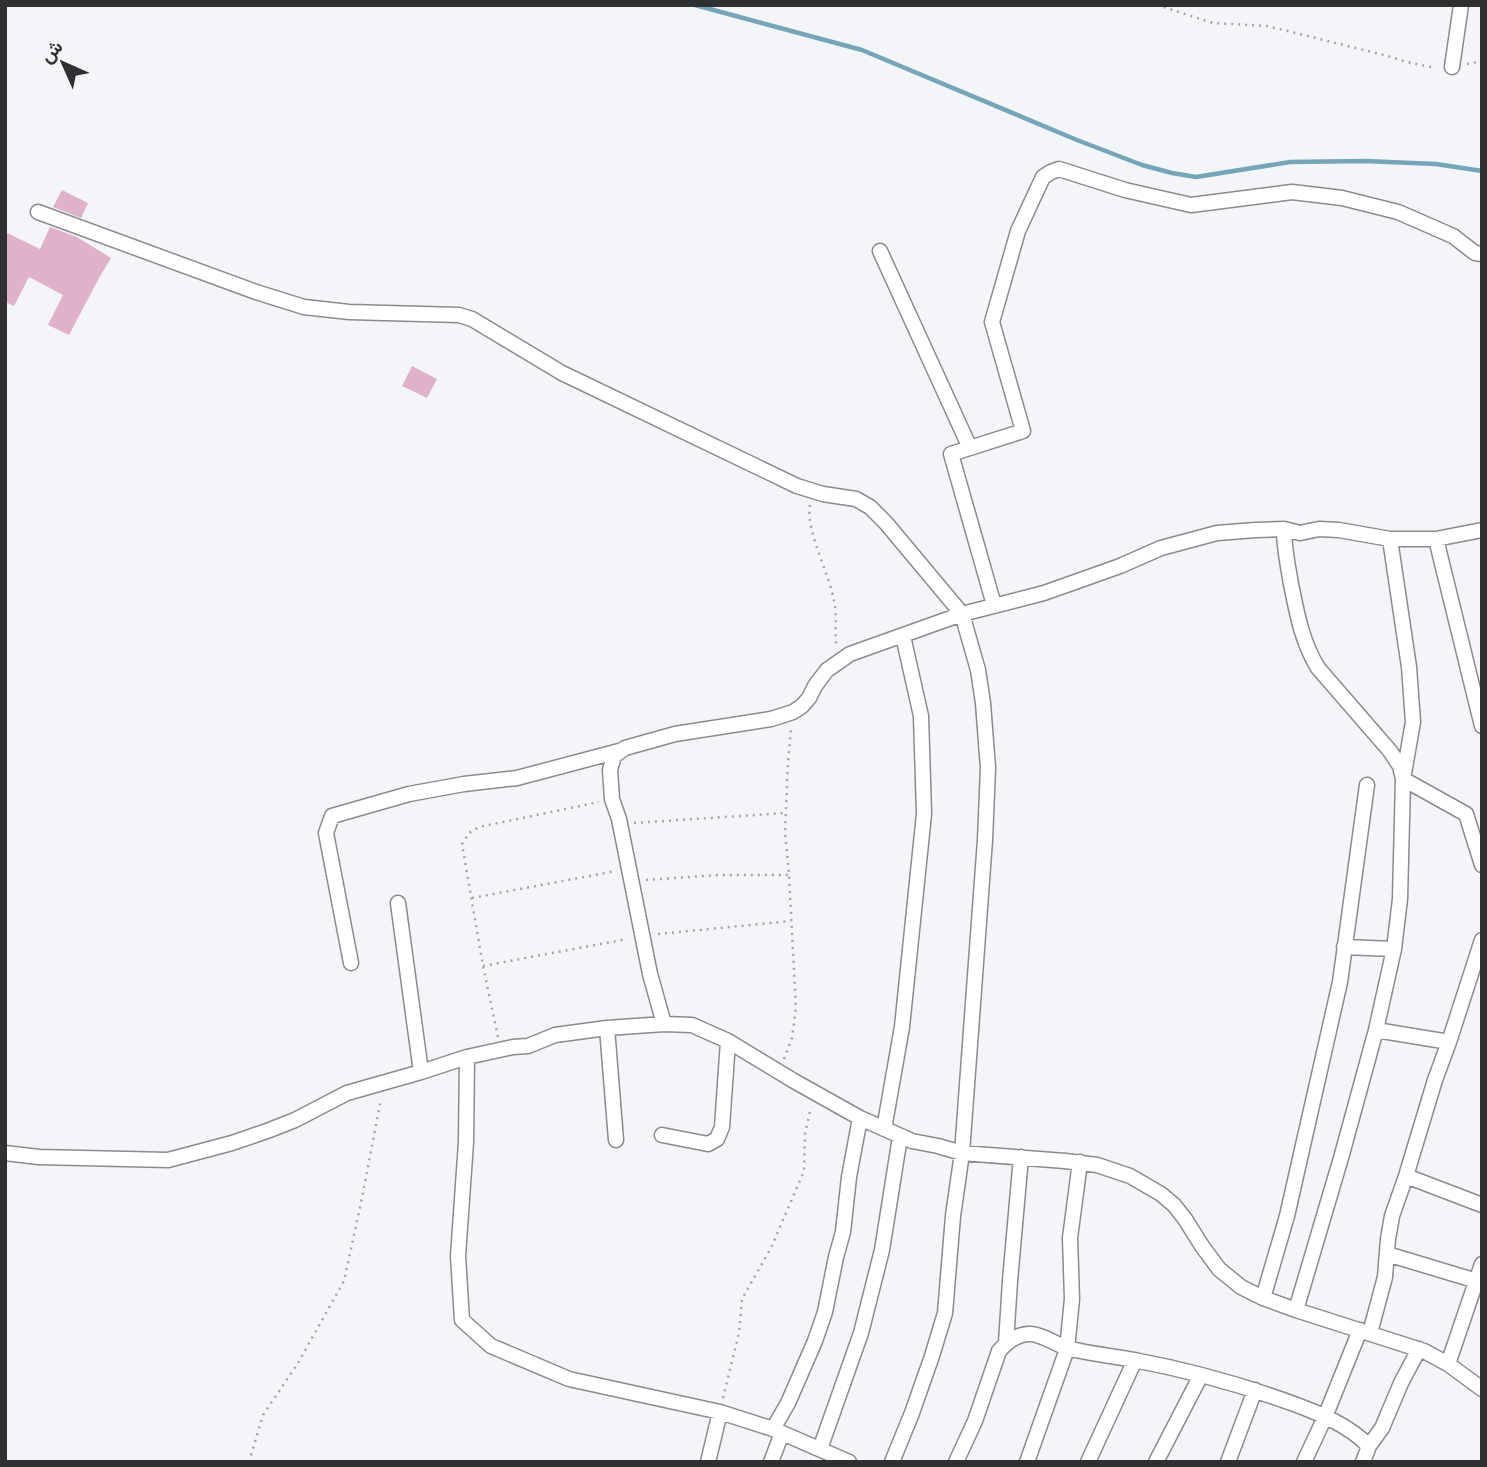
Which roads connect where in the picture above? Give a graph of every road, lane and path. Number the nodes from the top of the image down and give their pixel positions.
1 (1157, 5) edge
2 (1461, 5) edge
3 (1482, 61) edge
4 (1452, 67) junction
5 (38, 212) dead end
6 (880, 251) dead end
7 (1482, 254) edge
8 (970, 448) junction
9 (816, 492) junction
10 (1284, 529) junction
11 (1482, 530) edge
12 (1390, 539) junction
13 (1436, 539) junction
14 (994, 605) junction
15 (962, 614) junction
16 (902, 636) junction
17 (837, 662) junction
18 (793, 712) junction
19 (1482, 726) edge
20 (619, 751) junction
21 (1404, 779) junction
22 (1367, 785) dead end
23 (612, 799) junction
24 (786, 813) junction
25 (620, 823) junction
26 (1482, 865) edge
27 (631, 875) junction
28 (789, 875) junction
29 (472, 898) junction
30 (398, 903) dead end
31 (791, 921) junction
32 (643, 936) junction
33 (1482, 940) edge
34 (1344, 947) junction
35 (1394, 949) junction
36 (351, 963) dead end
37 (483, 967) junction
38 (664, 1024) junction
39 (607, 1028) junction
40 (1376, 1030) junction
41 (728, 1041) junction
42 (1449, 1042) junction
43 (500, 1049) junction
44 (467, 1057) junction
45 (421, 1072) junction
46 (778, 1072) junction
47 (385, 1082) junction
48 (814, 1092) junction
49 (860, 1118) junction
50 (884, 1129) junction
51 (662, 1135) dead end
52 (900, 1137) junction
53 (616, 1140) dead end
54 (5, 1153) edge
55 (962, 1153) junction
56 (1021, 1157) junction
57 (1080, 1162) junction
58 (1406, 1176) junction
59 (1482, 1205) edge
60 (1387, 1254) junction
61 (1482, 1264) edge
62 (1477, 1281) junction
63 (1263, 1298) junction
64 (1296, 1310) junction
65 (1365, 1331) junction
66 (1006, 1343) junction
67 (1068, 1349) junction
68 (1419, 1349) junction
69 (1135, 1360) junction
70 (1448, 1364) junction
71 (1200, 1375) junction
72 (1482, 1389) edge
73 (1255, 1390) junction
74 (720, 1412) junction
75 (1325, 1417) junction
76 (777, 1431) junction
77 (1368, 1446) junction
78 (820, 1449) junction
79 (249, 1462) edge
80 (708, 1462) edge
81 (771, 1462) edge
82 (849, 1462) edge
83 (892, 1462) edge
84 (956, 1462) edge
85 (1027, 1462) edge
86 (1088, 1462) edge
87 (1157, 1462) edge
88 (1228, 1462) edge
89 (1304, 1462) edge
90 (1363, 1462) edge

1 - 4 path
2 - 4 street
3 - 4 path
5 - 9 street
6 - 8 street
7 - 8 street
8 - 14 street
9 - 15 street
9 - 17 path
10 - 12 street
10 - 14 street
10 - 21 street
11 - 13 street
12 - 13 street
12 - 21 street
13 - 19 street
14 - 15 street
15 - 16 street
15 - 55 street
16 - 17 street
16 - 50 street
17 - 18 street
18 - 20 street
18 - 24 path
20 - 23 street
20 - 36 street
21 - 26 street
21 - 35 street
22 - 34 street
23 - 25 street
23 - 29 path
24 - 25 path
24 - 28 path
25 - 27 street
27 - 28 path
27 - 29 path
27 - 32 street
28 - 31 path
29 - 37 path
30 - 45 street
31 - 32 path
31 - 46 path
32 - 37 path
32 - 38 street
33 - 42 street
34 - 35 street
34 - 63 street
35 - 40 street
37 - 43 path
38 - 39 street
38 - 41 street
39 - 43 street
39 - 53 street
40 - 42 street
40 - 64 street
41 - 46 street
41 - 51 street
42 - 58 street
43 - 44 street
44 - 45 street
44 - 74 street
45 - 47 street
46 - 48 street
47 - 54 street
47 - 79 path
48 - 49 street
48 - 74 path
49 - 50 street
49 - 76 street
50 - 52 street
52 - 55 street
52 - 78 street
55 - 56 street
55 - 83 street
56 - 57 street
56 - 66 street
57 - 63 street
57 - 67 street
58 - 59 street
58 - 60 street
60 - 62 street
60 - 65 street
61 - 62 street
62 - 70 street
63 - 64 street
64 - 65 street
65 - 68 street
65 - 75 street
66 - 67 street
66 - 84 street
67 - 69 street
67 - 85 street
68 - 70 street
68 - 77 street
69 - 71 street
69 - 86 street
70 - 72 street
71 - 73 street
71 - 87 street
73 - 75 street
73 - 88 street
74 - 76 street
74 - 80 street
75 - 77 street
75 - 89 street
76 - 78 street
76 - 81 street
77 - 90 street
78 - 82 street

